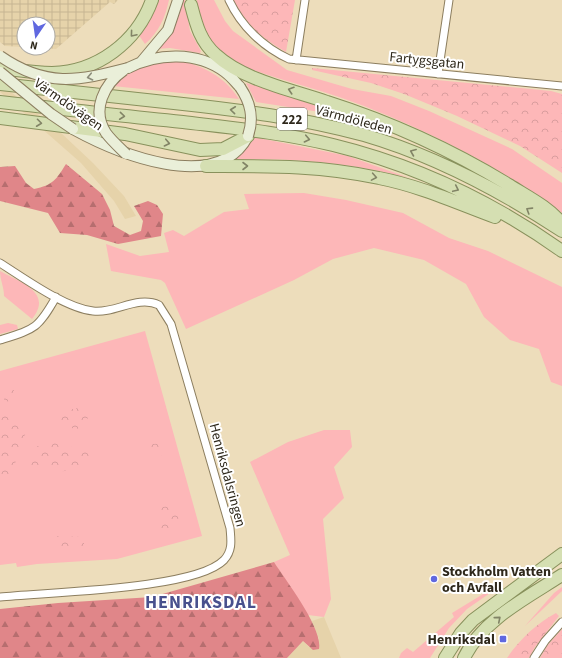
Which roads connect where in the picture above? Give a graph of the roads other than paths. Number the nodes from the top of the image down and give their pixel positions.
1 (152, 0) edge
2 (178, 0) edge
3 (229, 0) edge
4 (305, 0) edge
5 (449, 0) edge
6 (191, 2) edge
7 (0, 56) edge
8 (296, 60) junction
9 (142, 61) junction
10 (215, 66) junction
11 (0, 68) edge
12 (128, 68) junction
13 (0, 72) edge
14 (226, 73) junction
15 (438, 74) junction
16 (270, 83) junction
17 (0, 84) edge
18 (558, 86) edge
19 (562, 90) edge
20 (0, 102) edge
21 (0, 118) edge
22 (248, 136) junction
23 (126, 154) junction
24 (206, 166) junction
25 (562, 224) edge
26 (528, 228) junction
27 (562, 231) edge
28 (562, 251) edge
29 (0, 263) edge
30 (56, 297) junction
31 (0, 340) edge
32 (562, 554) edge
33 (562, 575) edge
34 (0, 597) edge
35 (501, 598) junction
36 (562, 622) edge
37 (440, 658) edge
38 (445, 658) edge
39 (464, 658) edge
40 (534, 658) edge

1 -> 11 main road
2 - 9 main road
3 - 8 street, Fartygsgatan
4 - 8 street
5 - 15 street
6 - 10 main road
6 - 16 main road
12 -> 7 main road, Värmdövägen, bridge
8 - 15 street, Fartygsgatan
9 - 10 main road
9 - 12 main road
10 - 14 main road
12 - 23 main road, bridge
13 - 23 main road, Värmdövägen, bridge
14 - 16 main road
14 - 22 main road, bridge
15 - 18 street, Fartygsgatan
25 -> 16 main road
27 -> 17 main road, Värmdöleden / 222
18 - 19 street, Fartygsgatan
20 -> 26 main road, 222
21 -> 22 main road
22 - 24 main road
23 - 24 main road
24 -> 26 main road
26 - 28 main road, 222
29 - 30 street, Henriksdalsringen
30 - 31 street
30 - 34 street, Henriksdalsringen
32 - 35 main road
39 -> 33 main road
35 - 37 main road
35 - 38 main road
36 - 40 street

